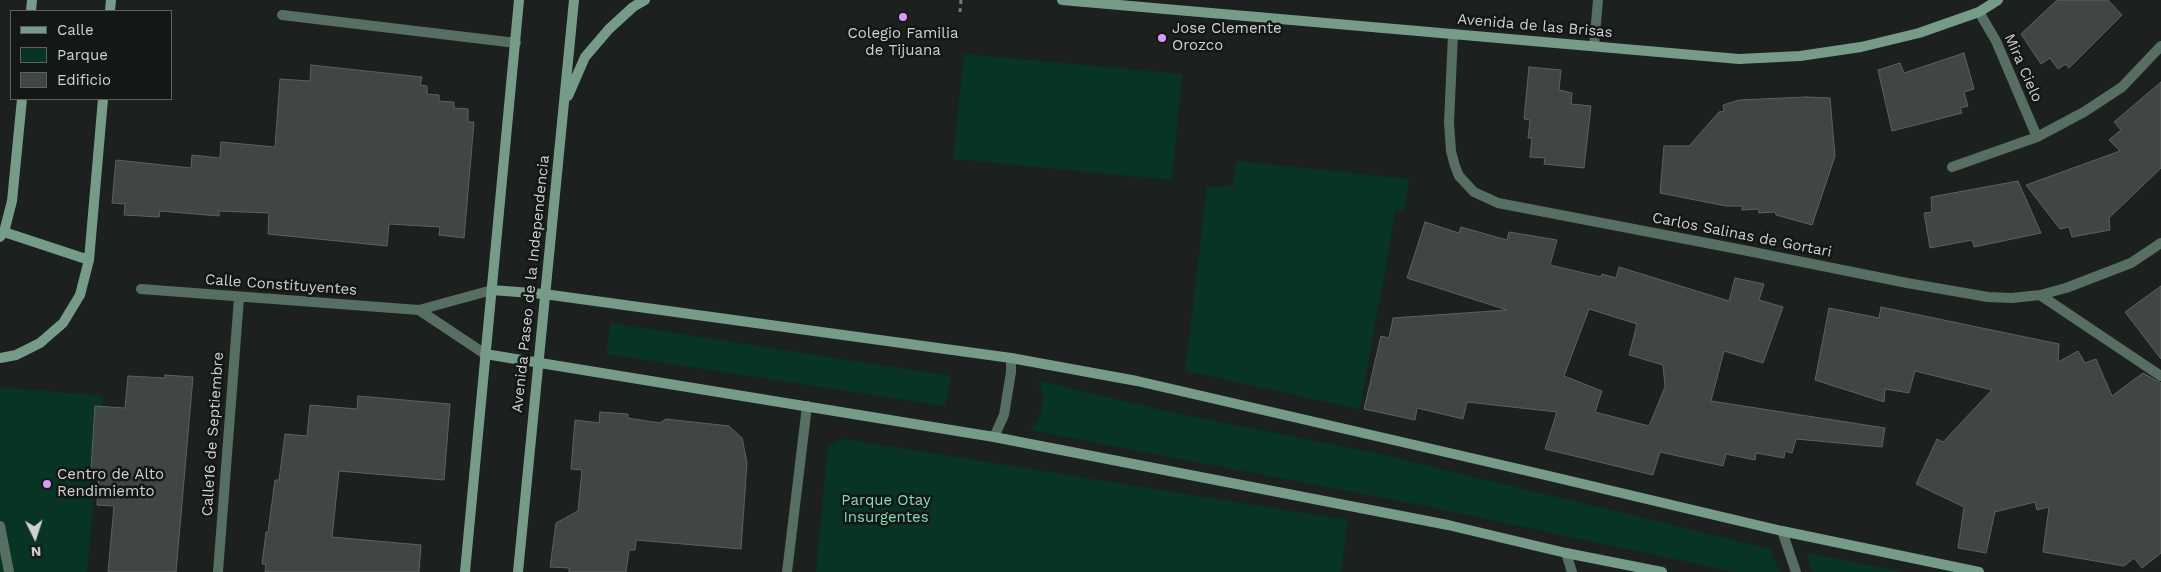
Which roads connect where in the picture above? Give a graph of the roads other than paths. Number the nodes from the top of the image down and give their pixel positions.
1 (519, 0) edge
2 (574, 0) edge
3 (645, 0) edge
4 (1062, 0) edge
5 (1598, 0) edge
6 (1998, 0) edge
7 (1979, 12) junction
8 (282, 14) dead end
9 (1453, 34) junction
10 (516, 43) junction
11 (1594, 46) junction
12 (2161, 46) edge
13 (22, 100) edge
14 (103, 100) edge
15 (564, 104) junction
16 (2037, 137) junction
17 (1952, 167) dead end
18 (2, 234) edge
19 (2161, 243) edge
20 (89, 260) junction
21 (141, 289) dead end
22 (492, 290) junction
23 (544, 294) junction
24 (2040, 295) junction
25 (239, 298) junction
26 (419, 310) junction
27 (485, 354) junction
28 (0, 358) edge
29 (1011, 358) junction
30 (538, 362) junction
31 (2161, 376) edge
32 (807, 406) junction
33 (994, 437) junction
34 (0, 526) edge
35 (1782, 531) junction
36 (1566, 552) junction
37 (9, 572) edge
38 (218, 572) edge
39 (465, 572) edge
40 (518, 572) edge
41 (787, 572) edge
42 (1572, 572) edge
43 (1662, 572) edge
44 (1796, 572) edge
45 (1979, 572) edge

1 - 10 street
2 - 15 street, Avenida Paseo de la Independencia
3 - 15 street
4 - 9 street, Avenida de las Brisas
5 - 11 street
6 - 7 street, Avenida de las Brisas
7 - 11 street, Avenida de las Brisas
7 - 16 street, Mira Cielo
8 - 10 street
9 - 11 street, Avenida de las Brisas
9 - 24 street, Carlos Salinas de Gortari
10 - 22 street
12 - 16 street
13 - 18 street
14 - 20 street
15 - 23 street, Avenida Paseo de la Independencia
16 - 17 street
18 - 20 street
19 - 24 street, Carlos Salinas de Gortari
20 - 28 street
21 - 25 street, Calle Constituyentes
22 - 23 street
22 - 26 street, Calle Constituyentes
22 - 27 street
23 - 29 street
23 - 30 street, Avenida Paseo de la Independencia
24 - 31 street
25 - 26 street, Calle Constituyentes
25 - 38 street, Calle16 de Septiembre
26 - 27 street, Calle Constituyentes
27 - 30 street
27 - 39 street
29 - 33 street
29 - 35 street
30 - 32 street
30 - 40 street, Avenida Paseo de la Independencia
32 - 33 street
32 - 41 street
33 - 36 street
34 - 37 street
35 - 44 street
35 - 45 street
36 - 42 street
36 - 43 street

